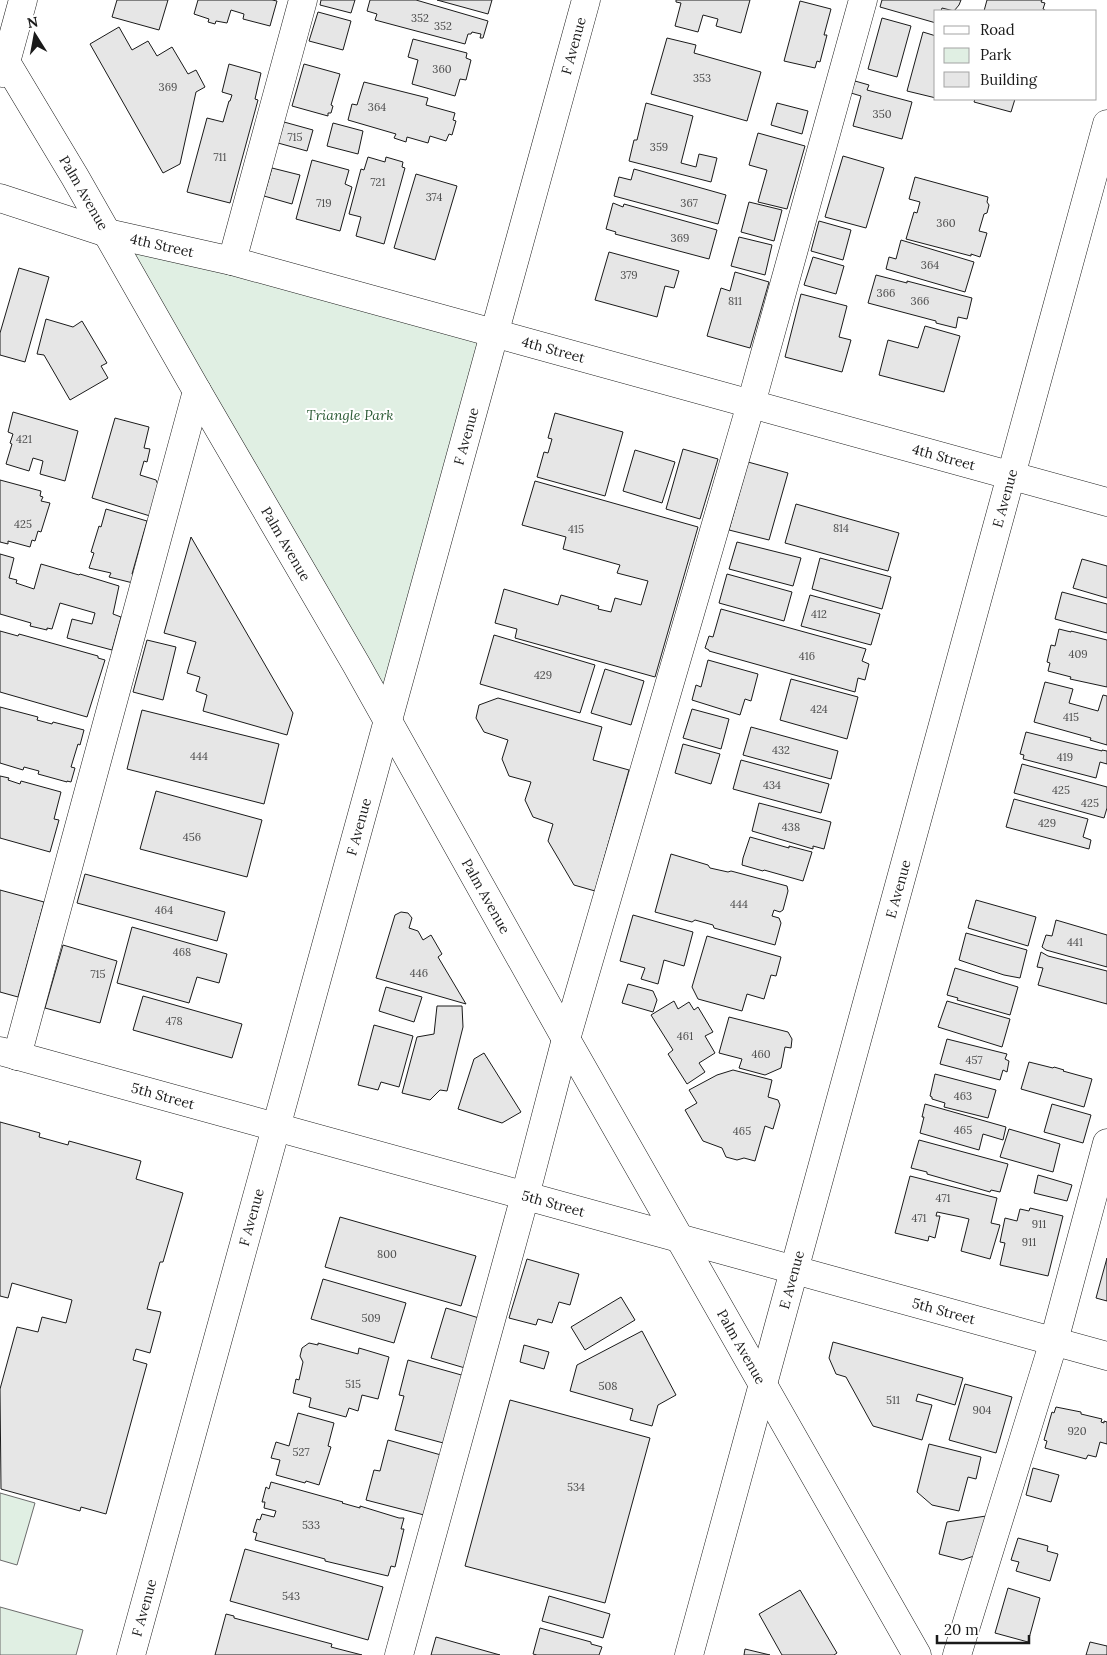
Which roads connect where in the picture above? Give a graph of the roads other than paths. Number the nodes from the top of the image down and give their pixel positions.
1 (24, 0) edge
2 (304, 0) edge
3 (586, 0) edge
4 (863, 0) edge
5 (2, 67) edge
6 (1107, 124) edge
7 (0, 198) edge
8 (107, 233) junction
9 (232, 261) junction
10 (494, 333) junction
11 (197, 391) junction
12 (751, 404) junction
13 (1011, 476) junction
14 (1107, 502) edge
15 (388, 721) junction
16 (566, 1039) junction
17 (8, 1053) edge
18 (276, 1127) junction
19 (1107, 1142) edge
20 (526, 1196) junction
21 (680, 1238) junction
22 (795, 1270) junction
23 (1054, 1341) junction
24 (1107, 1356) edge
25 (764, 1384) junction
26 (131, 1655) edge
27 (399, 1655) edge
28 (690, 1655) edge
29 (917, 1655) edge
30 (957, 1655) edge

1 - 5 street
2 - 9 street
3 - 10 street, F Avenue
4 - 12 street
5 - 8 street, Palm Avenue
6 - 13 street, E Avenue
7 - 8 street, 4th Street
8 - 9 street, 4th Street
8 - 11 street, Palm Avenue
9 - 10 street, 4th Street
10 - 12 street, 4th Street
10 - 15 street, F Avenue
11 - 15 street, Palm Avenue
11 - 17 street
12 - 13 street, 4th Street
12 - 16 street
13 - 14 street, 4th Street
13 - 22 street, E Avenue
15 - 16 street, Palm Avenue
15 - 18 street, F Avenue
16 - 20 street
16 - 21 street, Palm Avenue
17 - 18 street, 5th Street
18 - 20 street, 5th Street
18 - 26 street, F Avenue
19 - 23 street
20 - 21 street, 5th Street
20 - 27 street
21 - 22 street, 5th Street
21 - 25 street, Palm Avenue
22 - 23 street, 5th Street
22 - 25 street, E Avenue
23 - 24 street, 5th Street
23 - 30 street
25 - 28 street, E Avenue
25 - 29 street, Palm Avenue

